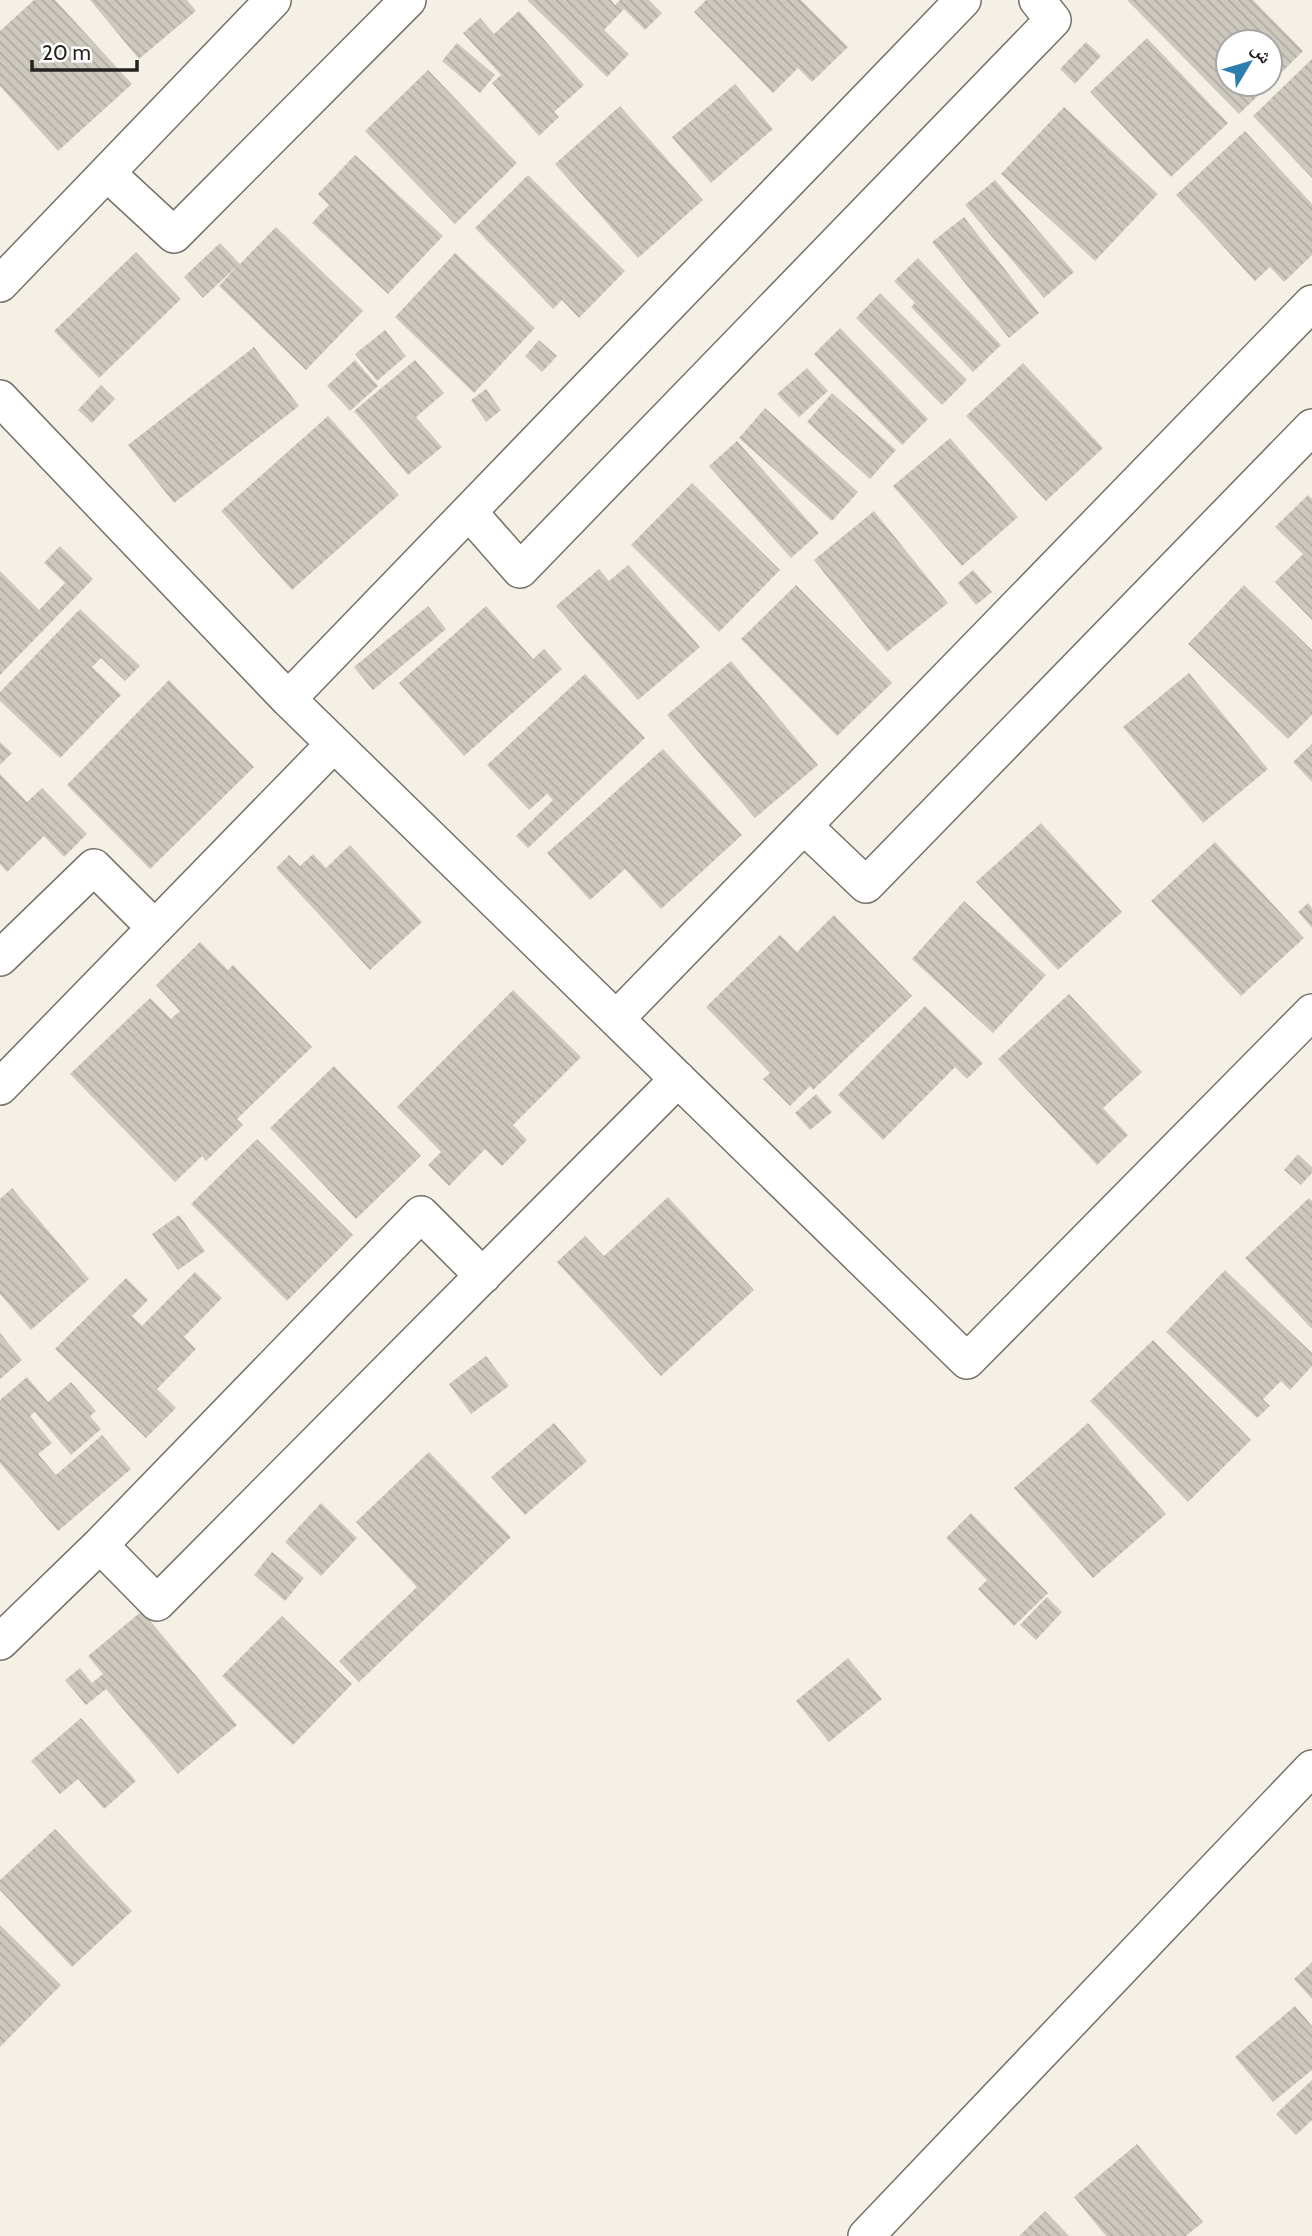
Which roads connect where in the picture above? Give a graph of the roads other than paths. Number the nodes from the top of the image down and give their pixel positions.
1 (273, 0) edge
2 (408, 0) edge
3 (963, 0) edge
4 (1037, 0) edge
5 (107, 173) junction
6 (0, 284) edge
7 (1312, 303) edge
8 (2, 403) edge
9 (1312, 428) edge
10 (469, 512) junction
11 (288, 699) junction
12 (334, 744) junction
13 (804, 826) junction
14 (155, 928) junction
15 (0, 958) edge
16 (1312, 1012) edge
17 (616, 1019) junction
18 (678, 1079) junction
19 (0, 1087) edge
20 (483, 1276) junction
21 (100, 1545) junction
22 (0, 1642) edge
23 (1312, 1768) edge
24 (866, 2236) edge

1 - 5 street
2 - 5 street
3 - 10 street
4 - 10 street
5 - 6 street
7 - 13 street
8 - 11 street
9 - 13 street
10 - 11 street
11 - 12 street
12 - 14 street
12 - 17 street
13 - 17 street
14 - 15 street
14 - 19 street
16 - 18 street
17 - 18 street
18 - 20 street
20 - 21 street
20 - 21 street
21 - 22 street
23 - 24 street

